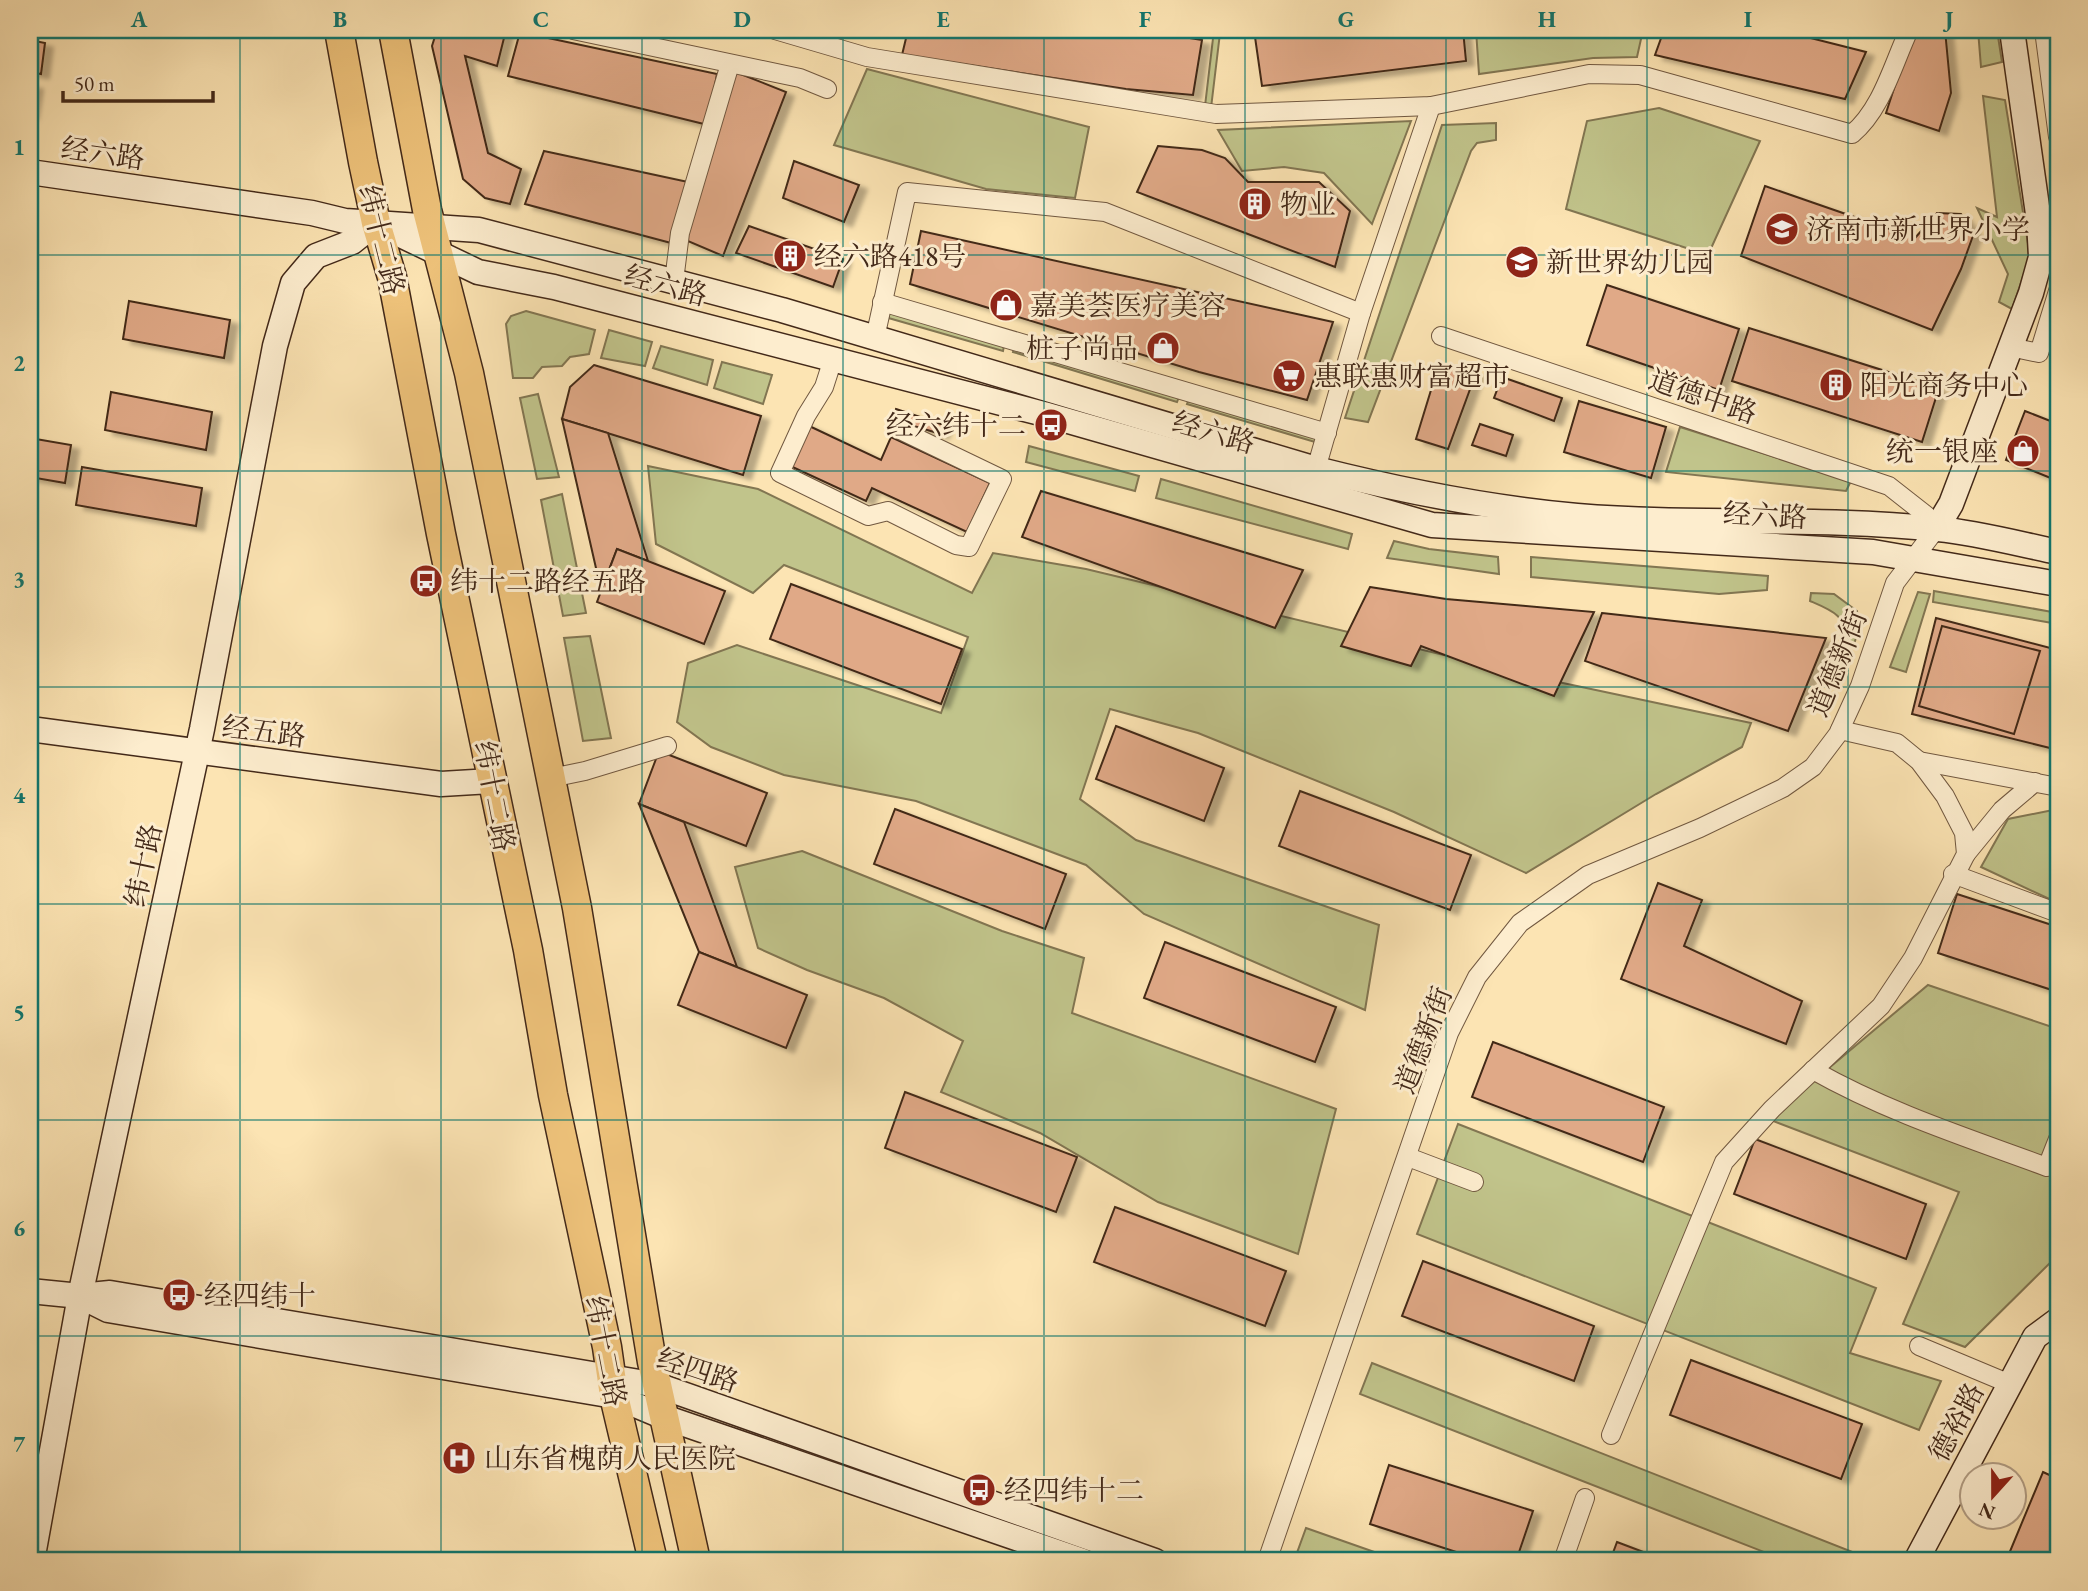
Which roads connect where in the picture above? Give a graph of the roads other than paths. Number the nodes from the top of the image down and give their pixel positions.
1 (339, 30) edge
2 (393, 30) edge
3 (573, 30) edge
4 (775, 30) edge
5 (1909, 30) edge
6 (2012, 30) edge
7 (2044, 30) edge
8 (730, 64) junction
9 (827, 89) dead end
10 (1431, 106) junction
11 (2058, 137) edge
12 (30, 172) edge
13 (376, 223) junction
14 (431, 225) junction
15 (439, 254) junction
16 (674, 281) junction
17 (2058, 291) edge
18 (882, 302) junction
19 (1361, 313) junction
20 (1441, 336) dead end
21 (875, 338) junction
22 (2010, 346) junction
23 (833, 359) junction
24 (896, 428) dead end
25 (1327, 433) junction
26 (1316, 469) junction
27 (1936, 529) junction
28 (2058, 552) edge
29 (1916, 558) junction
30 (2058, 584) edge
31 (30, 729) edge
32 (1840, 730) junction
33 (667, 746) dead end
34 (197, 753) junction
35 (1919, 761) junction
36 (551, 778) junction
37 (491, 781) junction
38 (2035, 782) junction
39 (2058, 787) edge
40 (1966, 854) junction
41 (1954, 874) junction
42 (2058, 913) edge
43 (1813, 1070) junction
44 (2058, 1139) edge
45 (1408, 1157) junction
46 (1474, 1182) dead end
47 (30, 1291) edge
48 (80, 1296) junction
49 (2058, 1320) edge
50 (1919, 1346) dead end
51 (2010, 1384) junction
52 (657, 1385) junction
53 (612, 1387) junction
54 (664, 1417) junction
55 (1611, 1435) dead end
56 (1586, 1498) dead end
57 (32, 1561) edge
58 (653, 1561) edge
59 (696, 1561) edge
60 (1083, 1561) edge
61 (1155, 1561) edge
62 (1267, 1561) edge
63 (1563, 1561) edge
64 (1916, 1561) edge

1 - 13 main road, 纬十二路
2 - 14 main road, 纬十二路
3 - 8 street
4 - 10 street
5 - 10 street
6 - 22 main road
7 - 11 street
8 - 9 street
8 - 16 street
10 - 19 street
12 - 13 main road, 经六路
13 - 14 main road, 经六路
13 - 15 main road, 经六路
13 - 34 main road, 纬十路
13 - 37 main road, 纬十二路
14 - 15 main road, 纬十二路
14 - 16 main road, 经六路
15 - 23 main road, 经六路
15 - 36 main road, 纬十二路
16 - 21 main road, 经六路
17 - 22 street
18 - 19 street
18 - 21 street
18 - 25 street
19 - 25 street
20 - 27 street, 道德中路
21 - 26 main road, 经六路
22 - 27 main road
23 - 24 street
23 - 29 main road, 经六路
25 - 26 street
26 - 27 main road, 经六路
27 - 28 main road, 经六路
27 - 29 street, 道德新街
29 - 30 main road, 经六路
29 - 32 street, 道德新街
31 - 34 main road, 经五路
32 - 35 street
32 - 45 street, 道德新街
33 - 36 street
34 - 37 main road, 经五路
34 - 48 main road, 纬十路
35 - 38 street
35 - 40 street
36 - 52 main road, 纬十二路
37 - 53 main road, 纬十二路
38 - 39 street
38 - 40 street
40 - 41 street
41 - 42 street
41 - 43 street
43 - 44 street
43 - 55 street
45 - 46 street
45 - 62 street, 道德新街
47 - 48 main road, 经四路
48 - 53 main road, 经四路
48 - 57 main road, 纬十路
49 - 51 main road, 德裕路
50 - 51 street
51 - 64 main road, 德裕路
52 - 53 main road, 经四路
52 - 54 main road, 纬十二路
52 - 61 main road, 经四路
53 - 54 main road, 经四路
53 - 58 main road, 纬十二路
54 - 59 main road, 纬十二路
54 - 60 main road, 经四路
56 - 63 street

